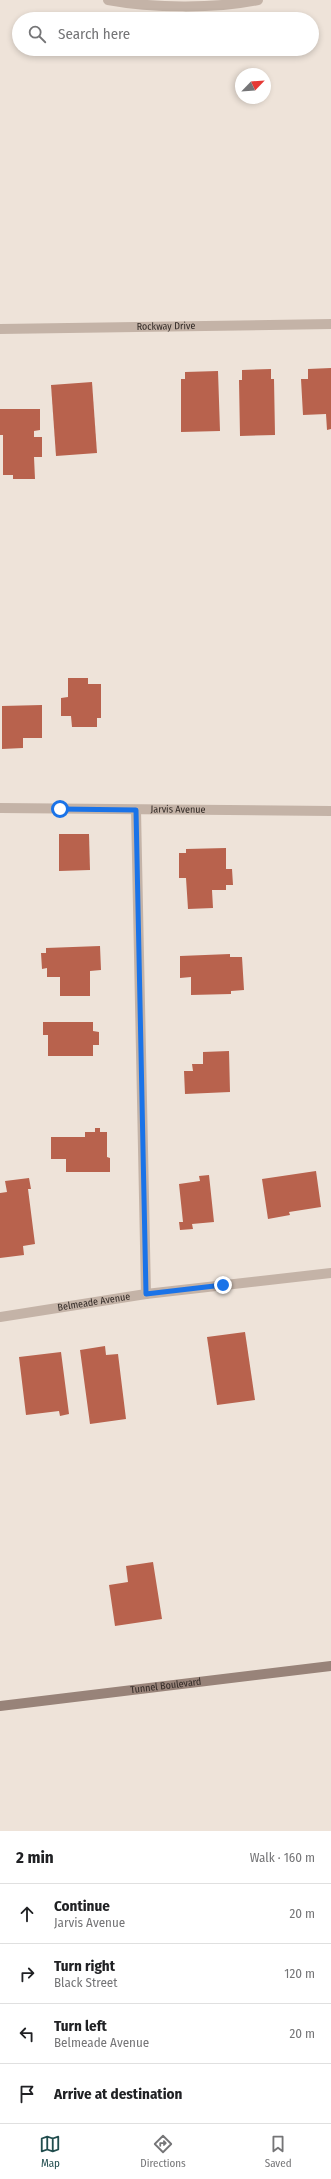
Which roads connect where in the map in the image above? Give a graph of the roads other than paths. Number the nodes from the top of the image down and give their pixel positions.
1 (108, 0) edge
2 (258, 0) edge
3 (331, 324) edge
4 (0, 329) edge
5 (0, 808) edge
6 (136, 810) junction
7 (331, 811) edge
8 (331, 1273) edge
9 (146, 1294) junction
10 (0, 1317) edge
11 (331, 1666) edge
12 (0, 1706) edge

1 - 2 street
3 - 4 street, Rockway Drive
5 - 6 street, Jarvis Avenue
6 - 7 street, Jarvis Avenue
6 - 9 street
8 - 9 street, Belmeade Avenue
9 - 10 street, Belmeade Avenue
11 - 12 main road, Tunnel Boulevard

